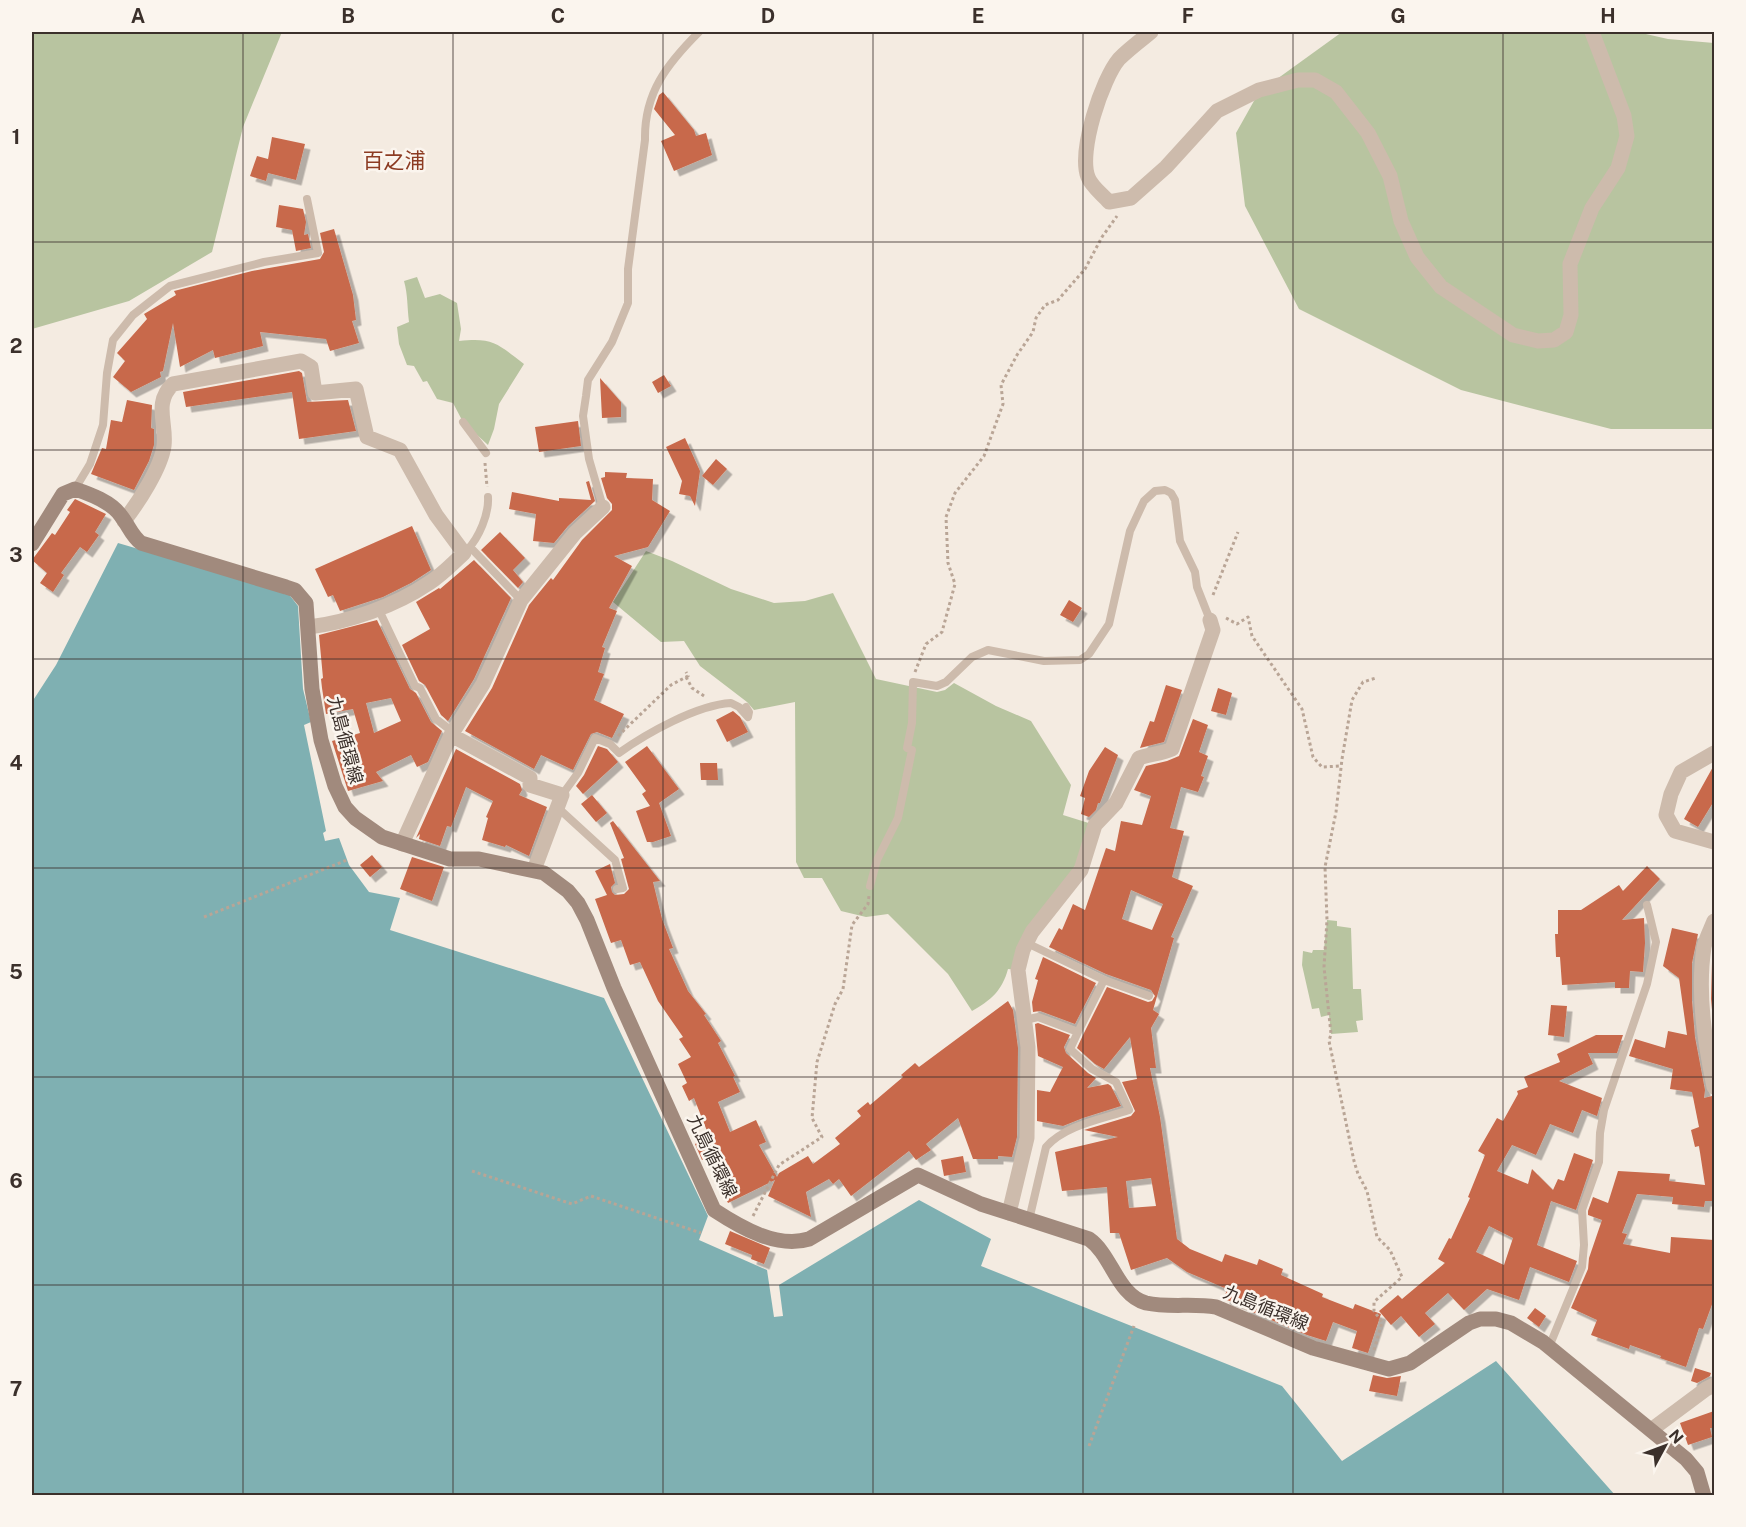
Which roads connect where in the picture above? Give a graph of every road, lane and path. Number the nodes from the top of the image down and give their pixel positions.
1 (699, 32) edge
2 (1151, 32) edge
3 (1592, 32) edge
4 (307, 198) dead end
5 (1131, 198) junction
6 (464, 422) dead end
7 (486, 453) joint
8 (75, 489) junction
9 (488, 497) joint
10 (603, 507) joint
11 (124, 521) junction
12 (1238, 532) dead end
13 (32, 543) edge
14 (467, 550) junction
15 (521, 600) junction
16 (378, 608) junction
17 (1211, 625) junction
18 (309, 627) junction
19 (686, 672) dead end
20 (686, 677) junction
21 (1376, 678) dead end
22 (914, 682) junction
23 (689, 684) dead end
24 (746, 707) dead end
25 (453, 734) junction
26 (610, 744) junction
27 (1714, 753) edge
28 (1341, 765) junction
29 (559, 801) junction
30 (1714, 842) edge
31 (402, 844) junction
32 (347, 860) dead end
33 (534, 870) junction
34 (870, 886) joint
35 (617, 889) dead end
36 (1647, 905) dead end
37 (204, 917) dead end
38 (1714, 921) edge
39 (1031, 945) dead end
40 (1104, 980) junction
41 (1149, 996) dead end
42 (1025, 1020) junction
43 (1078, 1032) junction
44 (1714, 1087) edge
45 (472, 1171) dead end
46 (1009, 1214) junction
47 (1029, 1220) junction
48 (747, 1228) junction
49 (702, 1233) dead end
50 (1134, 1326) dead end
51 (1549, 1347) junction
52 (1371, 1364) junction
53 (1714, 1385) edge
54 (1651, 1430) junction
55 (1089, 1446) dead end
56 (1704, 1496) edge

1 - 10 lane
2 - 5 street
3 - 5 street
4 - 8 lane
5 - 22 path
6 - 7 lane
7 - 9 path
8 - 11 main road, 九島循環線
8 - 13 main road
9 - 14 lane
10 - 15 street
11 - 14 street
11 - 18 main road, 九島循環線
12 - 17 path
14 - 15 lane
14 - 16 street
15 - 25 street
16 - 18 street
16 - 25 lane
17 - 22 lane
17 - 28 path
17 - 42 street
18 - 31 main road, 九島循環線
19 - 20 path
20 - 23 path
20 - 26 path
21 - 28 path
22 - 34 lane
24 - 26 lane
25 - 29 street
25 - 31 street
26 - 29 lane
27 - 30 street
28 - 52 path
29 - 33 street
29 - 35 lane
31 - 33 main road, 九島循環線
32 - 37 path
33 - 48 main road, 九島循環線
34 - 48 path
36 - 51 lane
38 - 44 street
39 - 40 lane
40 - 41 lane
40 - 43 lane
42 - 43 lane
42 - 46 street
43 - 47 lane
45 - 49 path
46 - 47 main road, 九島循環線
46 - 48 main road, 九島循環線
47 - 52 main road, 九島循環線
50 - 55 path
51 - 52 main road, 九島循環線
51 - 54 main road, 九島循環線
53 - 54 street
54 - 56 main road, 九島循環線

